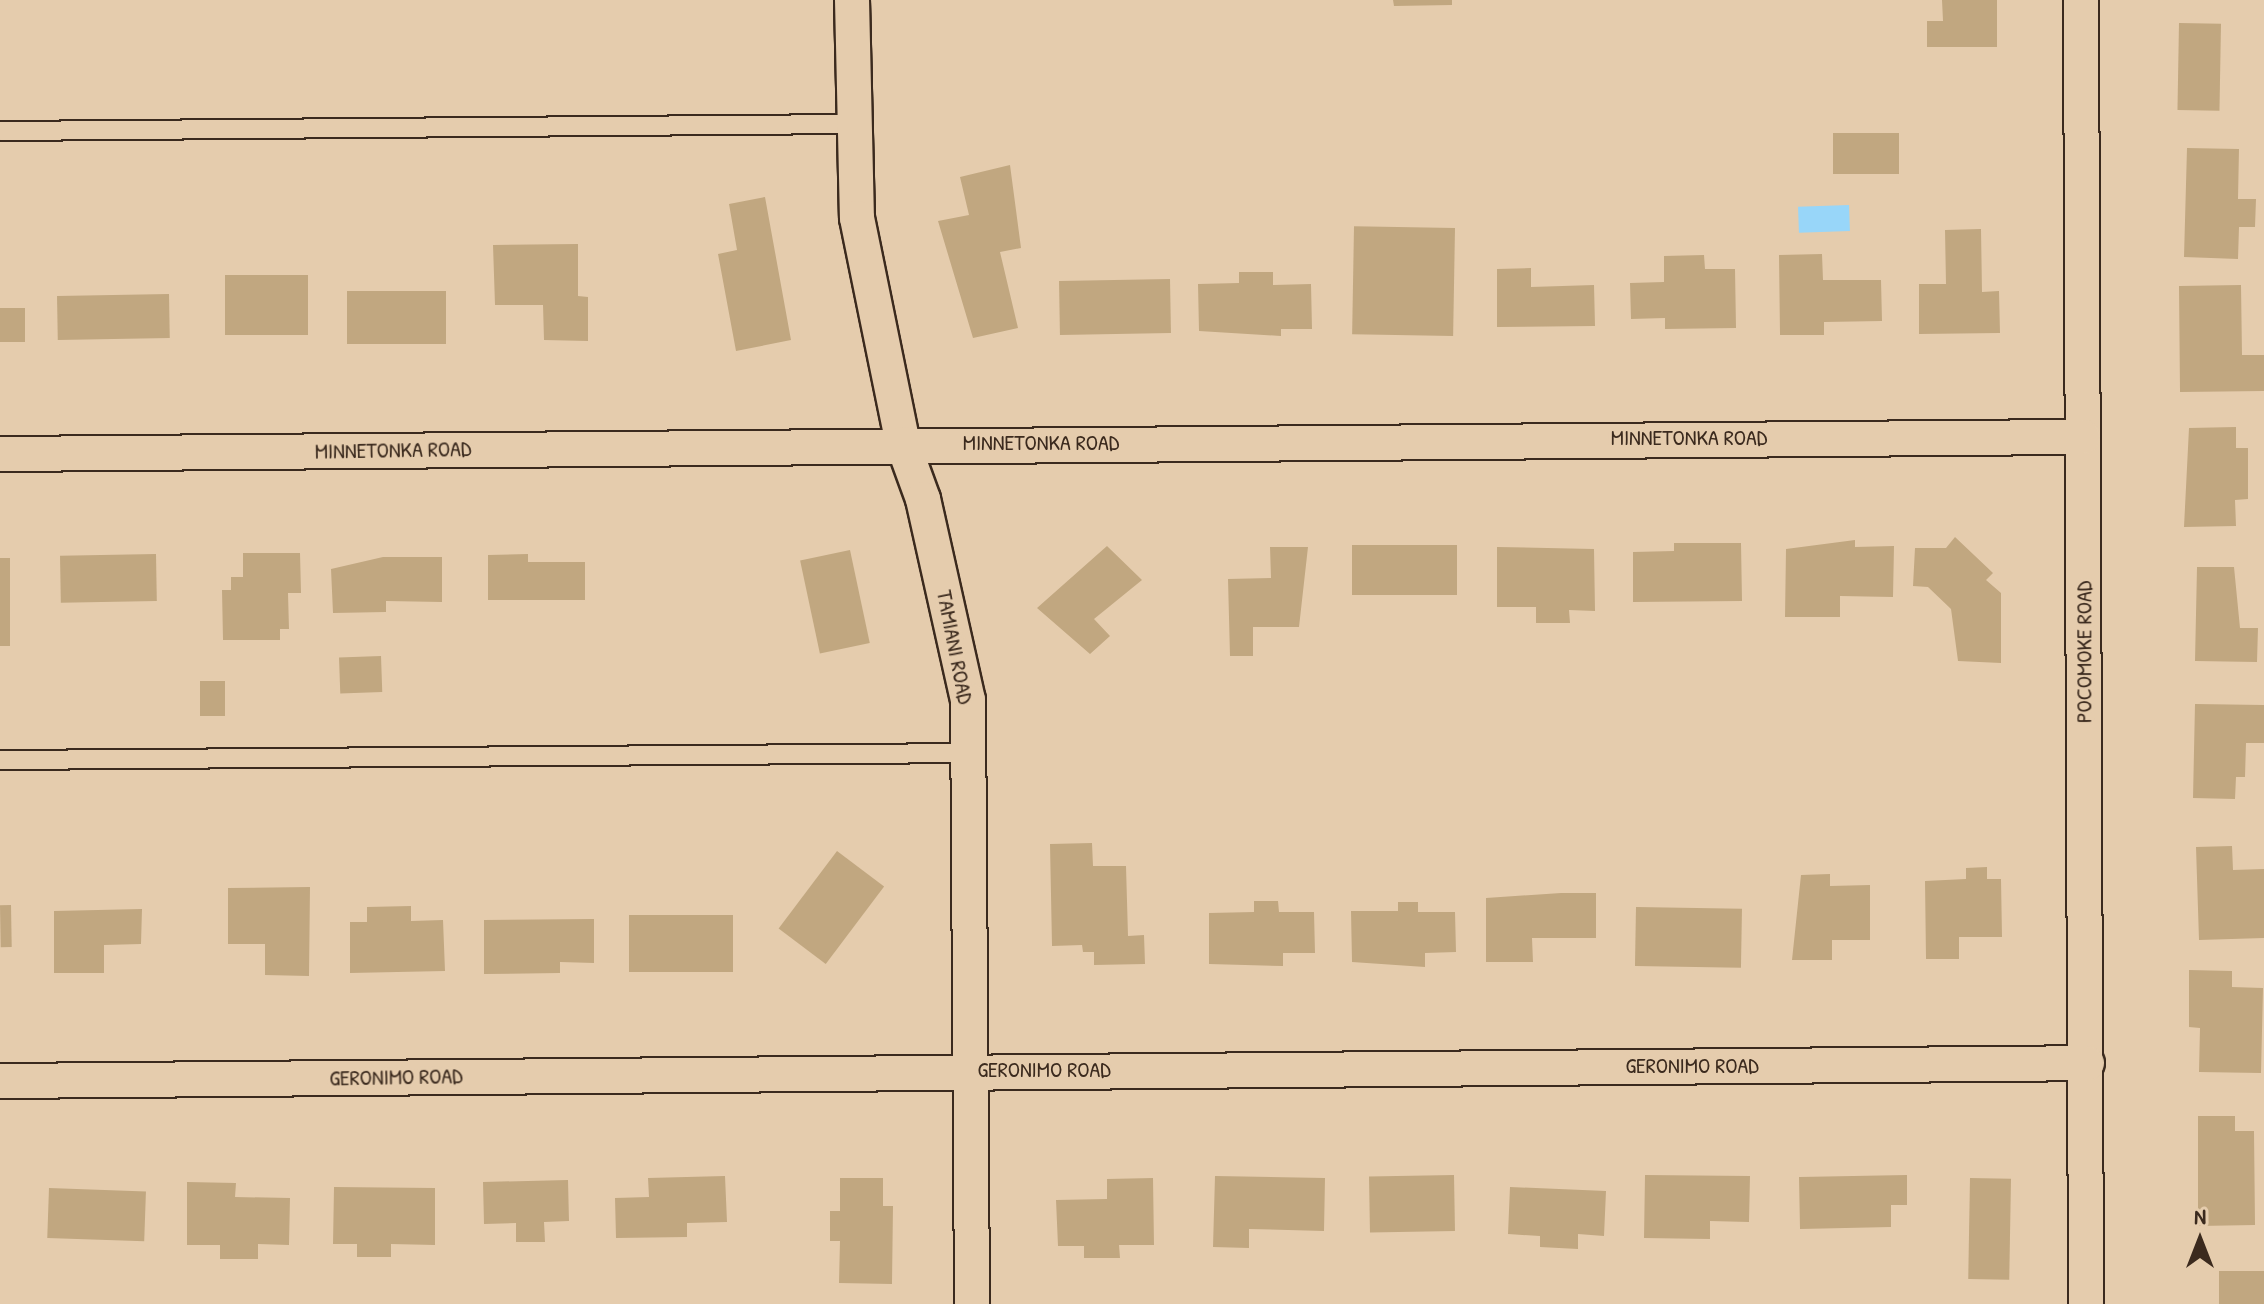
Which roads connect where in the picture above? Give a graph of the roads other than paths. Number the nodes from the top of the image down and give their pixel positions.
1 (852, 0) edge
2 (2081, 0) edge
3 (851, 124) junction
4 (0, 131) edge
5 (2083, 437) junction
6 (903, 444) junction
7 (0, 454) edge
8 (969, 753) junction
9 (0, 760) edge
10 (2087, 1063) junction
11 (972, 1070) junction
12 (0, 1081) edge
13 (972, 1304) edge
14 (2086, 1304) edge

1 - 3 street, TAMIANI ROAD
2 - 5 street, POCOMOKE ROAD
3 - 4 lane
3 - 6 street, TAMIANI ROAD
5 - 6 street, MINNETONKA ROAD
5 - 10 street, POCOMOKE ROAD
6 - 7 street, MINNETONKA ROAD
6 - 8 street, TAMIANI ROAD
8 - 9 lane
8 - 11 street, TAMIANI ROAD
10 - 11 street, GERONIMO ROAD
10 - 14 street, POCOMOKE ROAD
11 - 12 street, GERONIMO ROAD
11 - 13 street, TAMIANI ROAD

